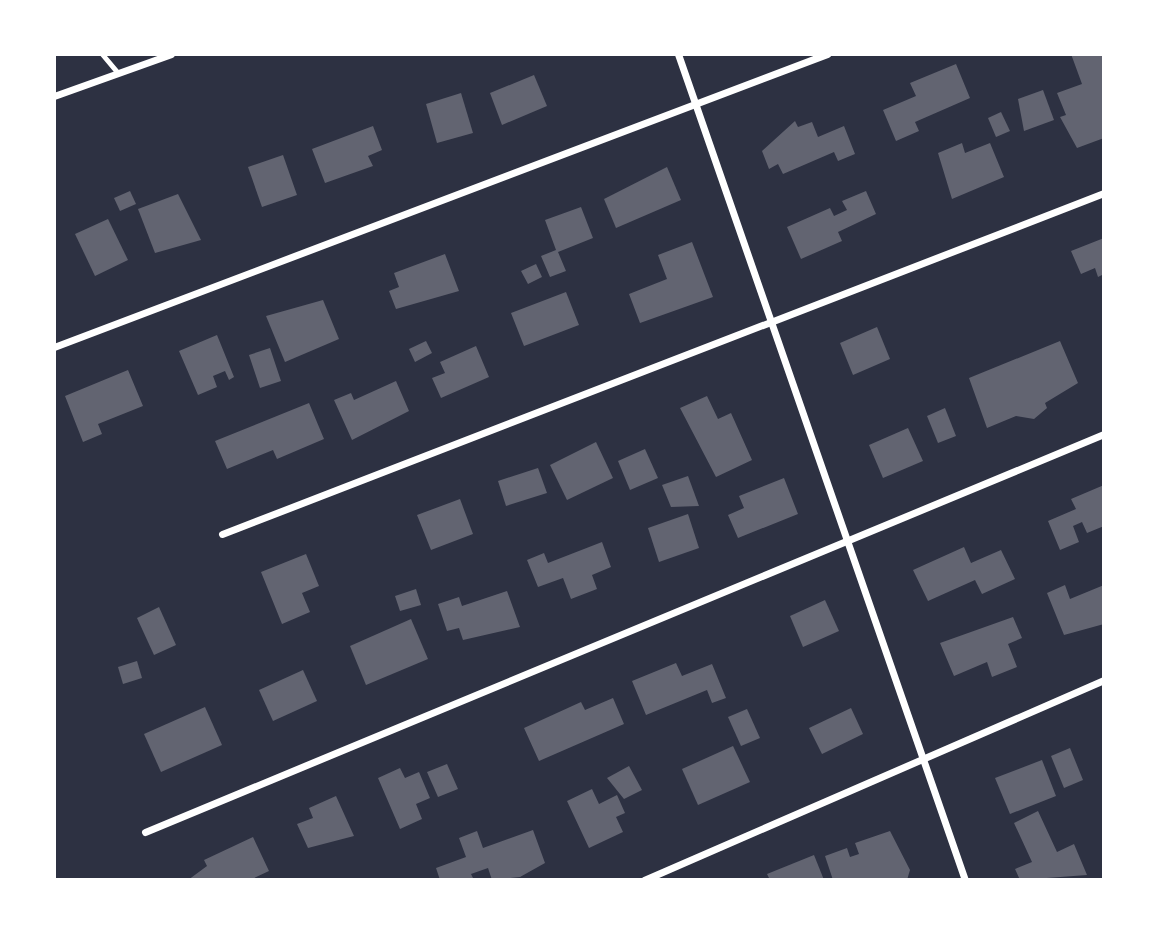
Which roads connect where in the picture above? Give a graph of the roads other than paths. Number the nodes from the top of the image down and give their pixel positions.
1 (102, 54) edge
2 (171, 54) edge
3 (678, 54) edge
4 (827, 54) edge
5 (118, 73) junction
6 (54, 96) edge
7 (696, 104) junction
8 (1104, 193) edge
9 (773, 321) junction
10 (54, 347) edge
11 (1104, 434) edge
12 (222, 534) dead end
13 (848, 540) junction
14 (1104, 680) edge
15 (926, 758) junction
16 (145, 832) dead end
17 (644, 880) edge
18 (965, 880) edge

1 - 5 lane
2 - 5 street
3 - 7 street
4 - 7 street
5 - 6 street
7 - 9 street
7 - 10 street
8 - 9 street
9 - 12 street
9 - 13 street
11 - 13 street
13 - 15 street
13 - 16 street
14 - 15 street
15 - 17 street
15 - 18 street

